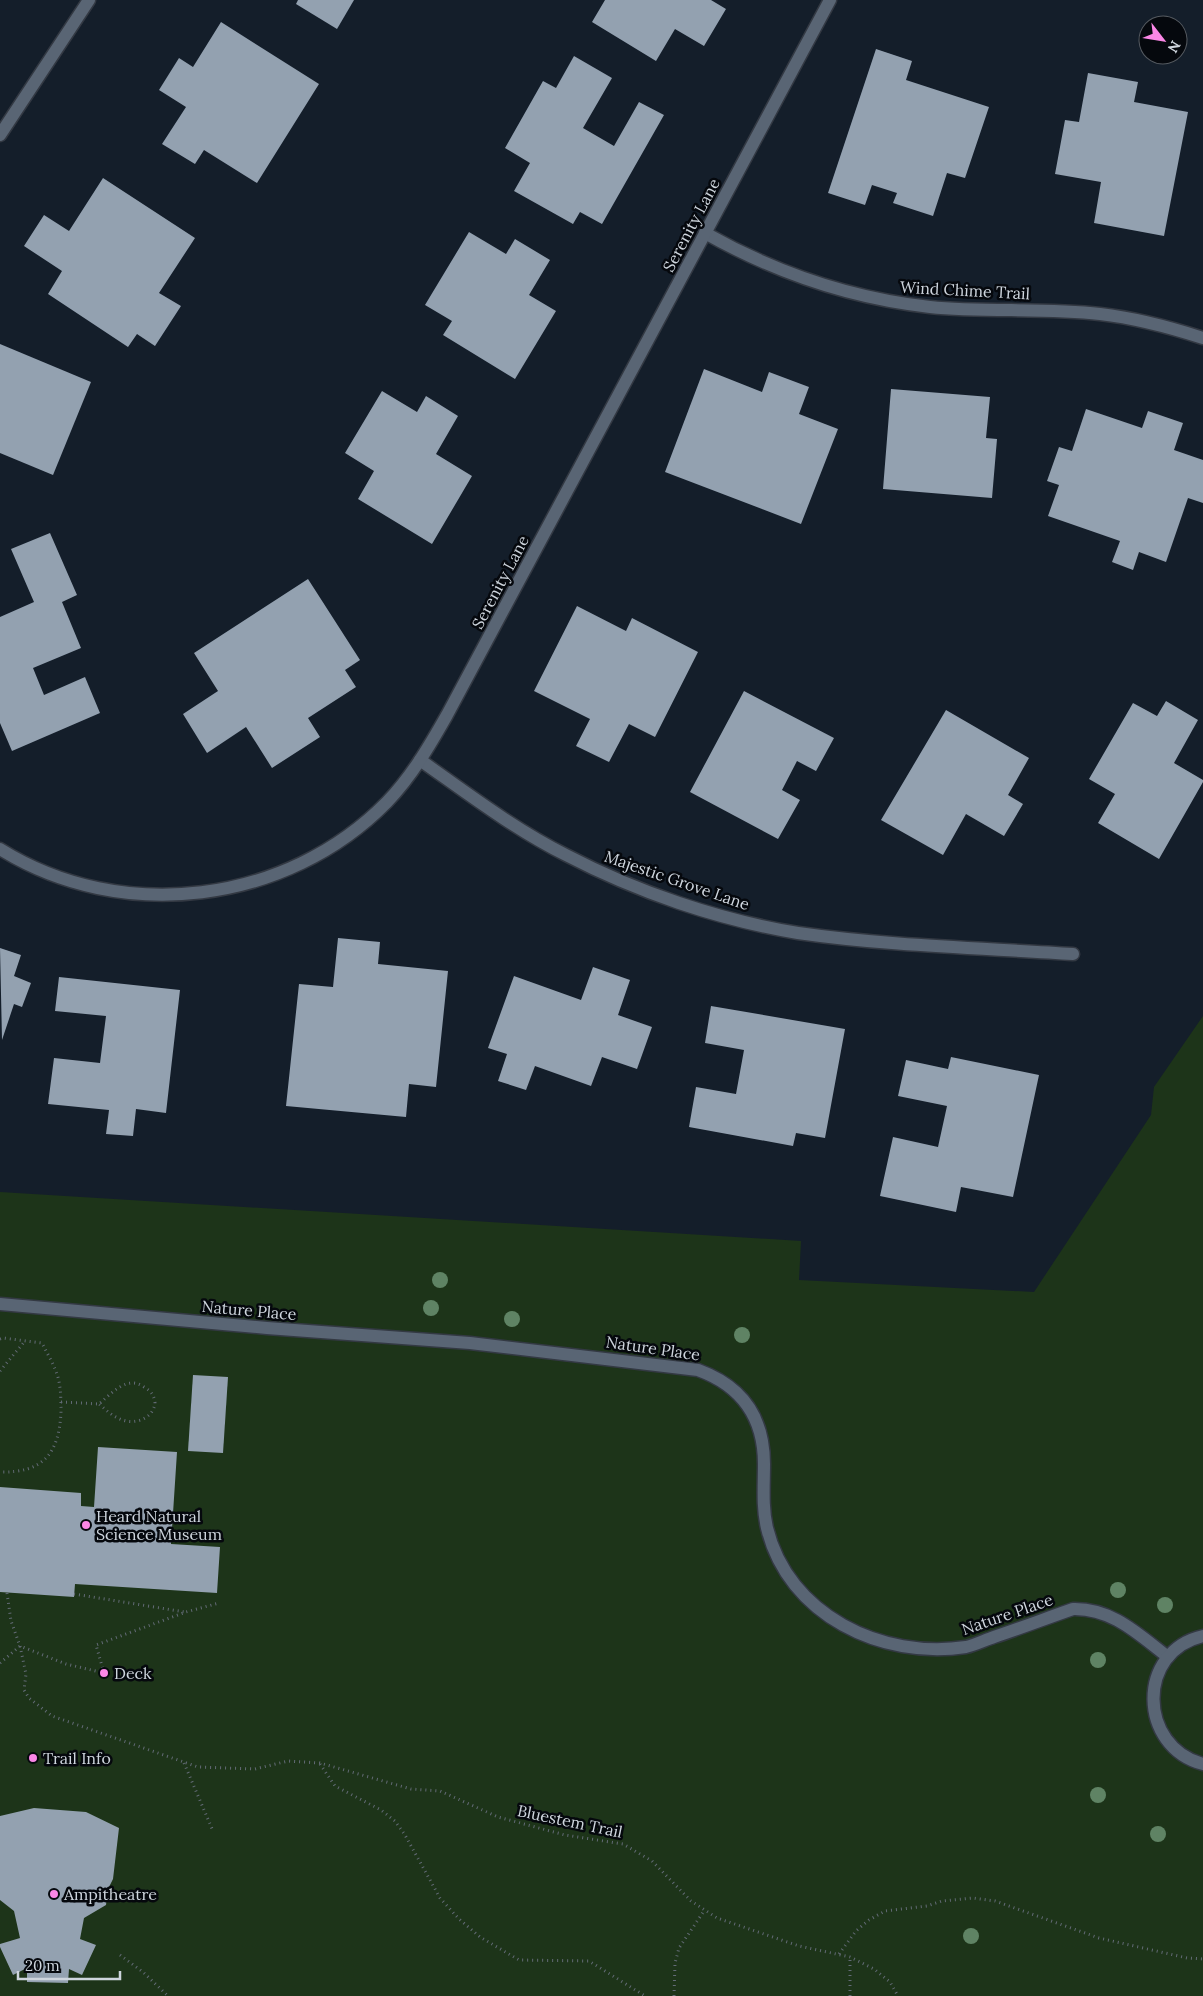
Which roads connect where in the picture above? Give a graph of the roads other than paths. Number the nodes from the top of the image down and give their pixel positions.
1 (90, 0) edge
2 (830, 0) edge
3 (0, 135) edge
4 (705, 233) junction
5 (1203, 338) edge
6 (420, 760) junction
7 (0, 849) edge
8 (1073, 954) dead end
9 (0, 1304) edge
10 (1203, 1636) edge
11 (1168, 1657) junction
12 (1203, 1764) edge

1 - 3 street
2 - 4 street, Serenity Lane
4 - 5 street, Wind Chime Trail
4 - 6 street, Serenity Lane
6 - 7 street, Serenity Lane
6 - 8 street, Majestic Grove Lane
9 - 11 street, Nature Place
10 - 11 street
11 - 12 street

